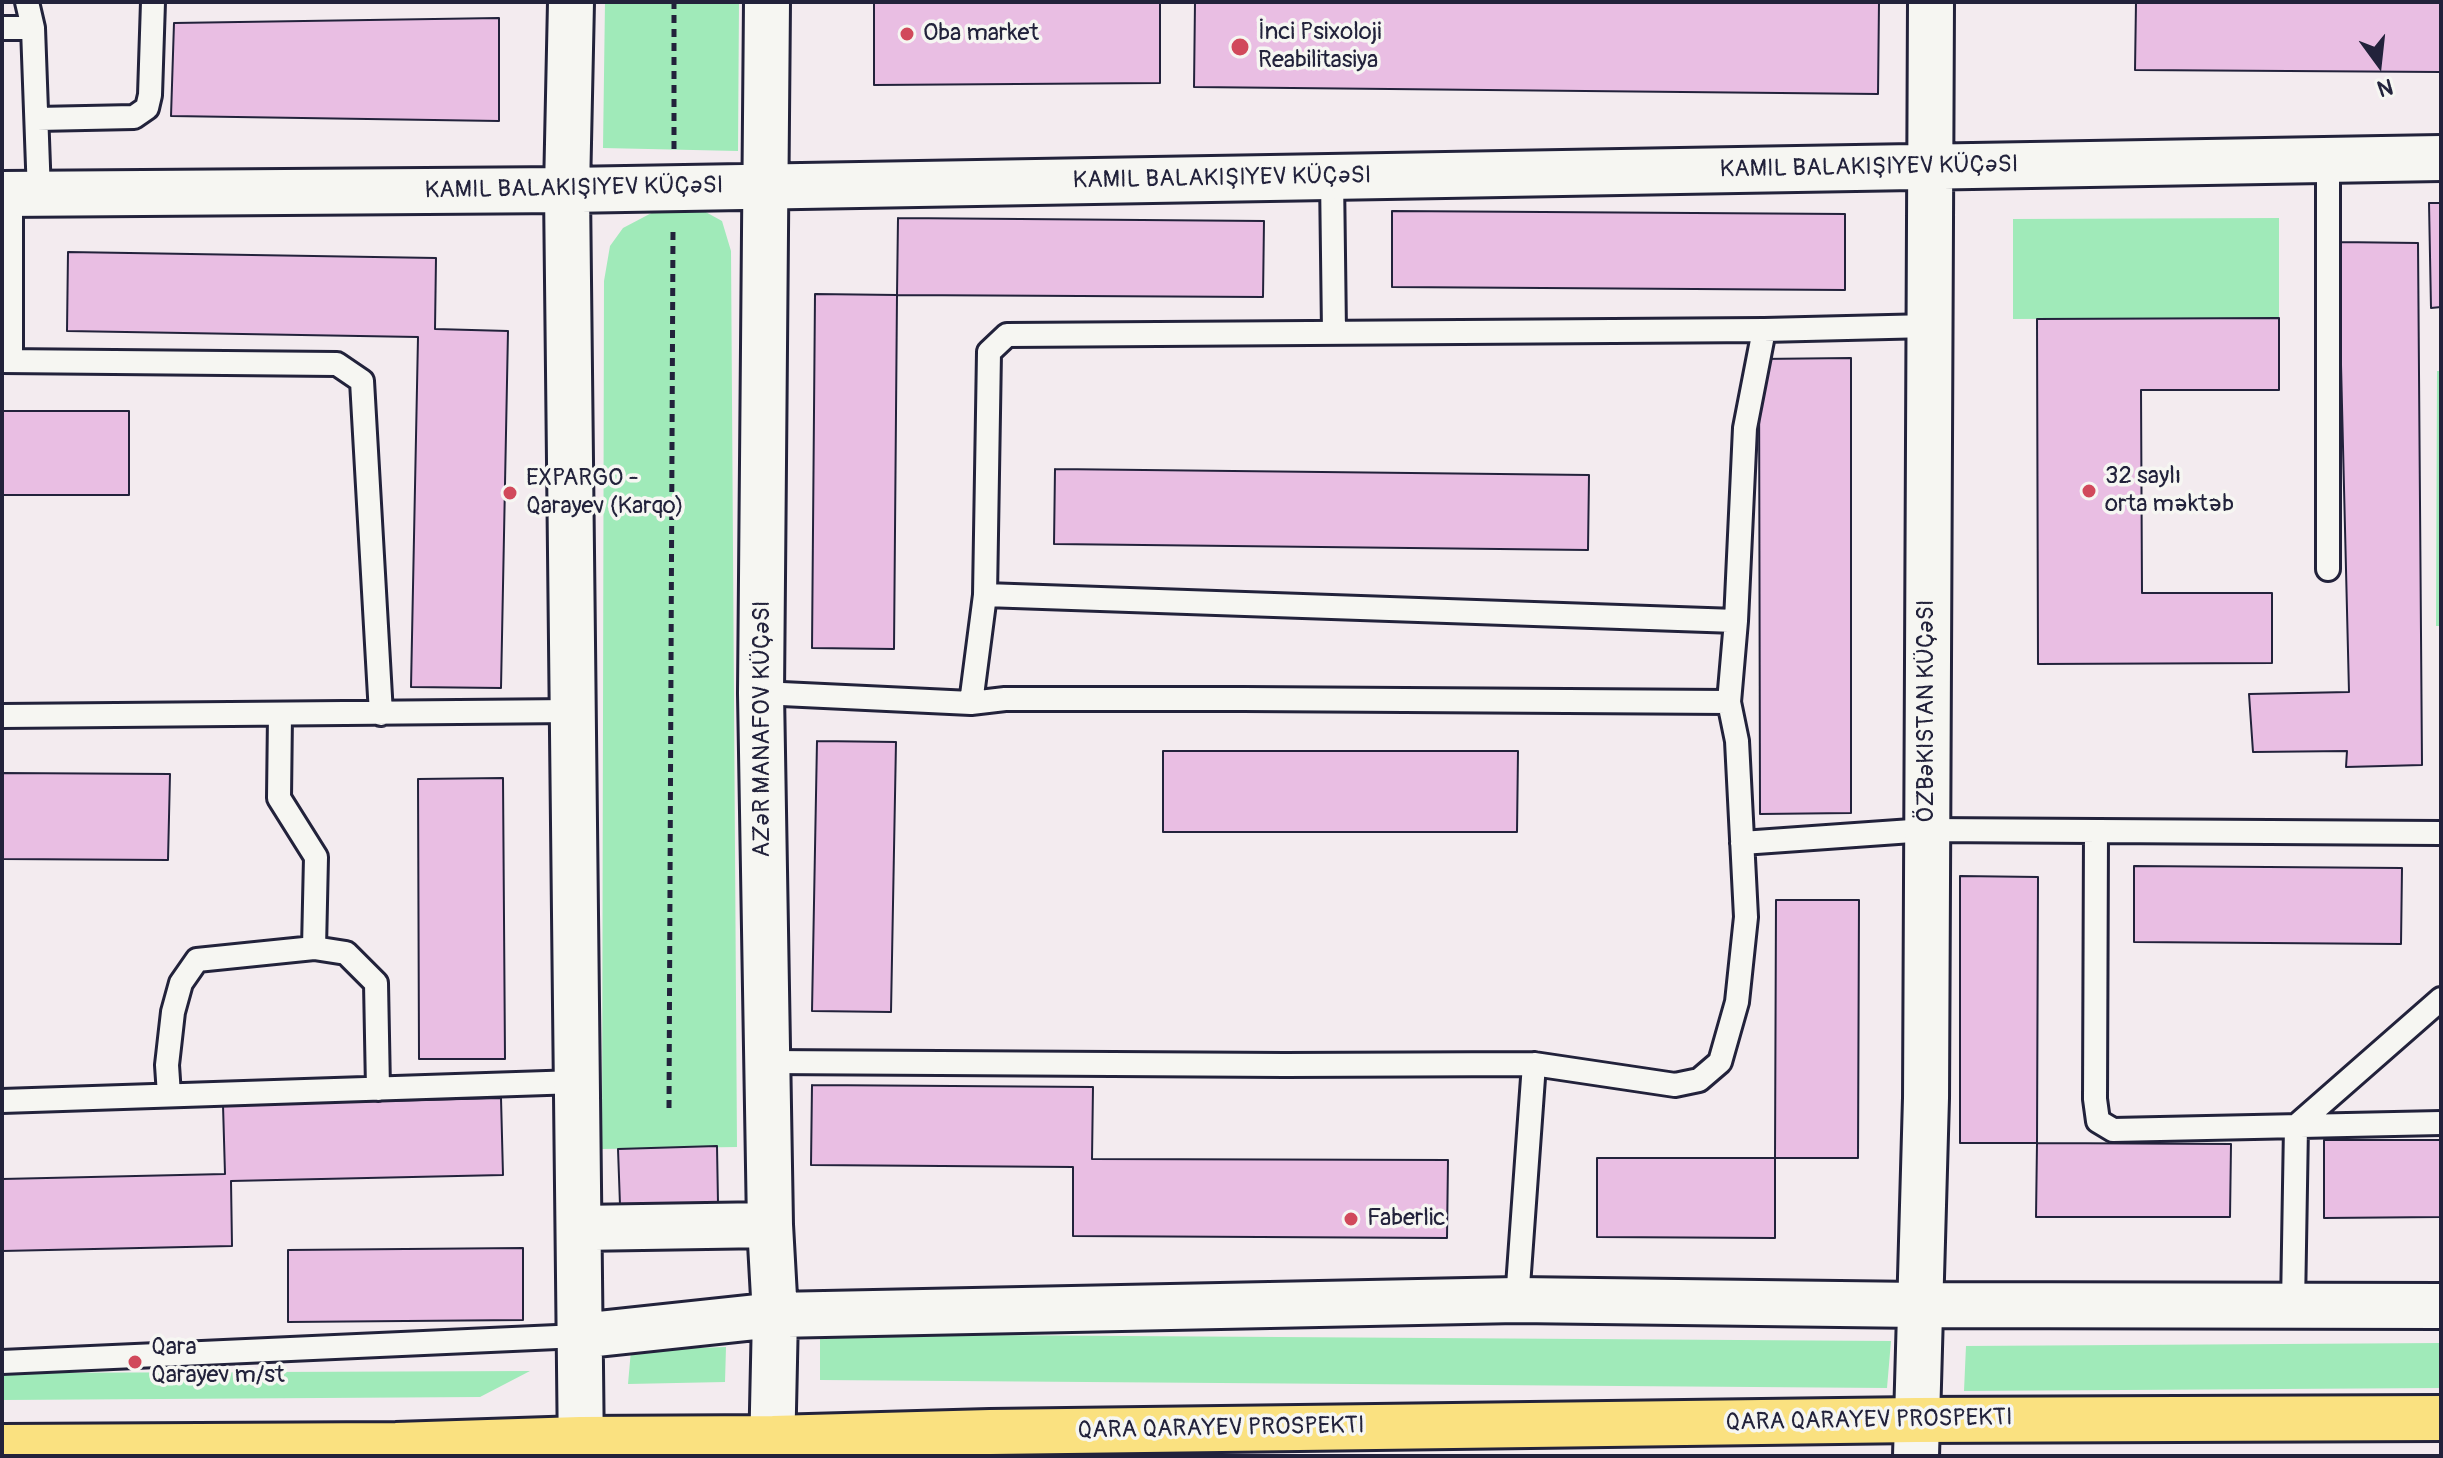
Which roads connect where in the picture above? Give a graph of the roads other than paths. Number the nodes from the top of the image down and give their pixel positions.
1 (27, 2) edge
2 (153, 2) edge
3 (571, 2) edge
4 (767, 2) edge
5 (1931, 2) edge
6 (2, 28) edge
7 (33, 28) junction
8 (37, 119) junction
9 (2441, 158) edge
10 (2328, 162) junction
11 (1931, 167) junction
12 (1332, 177) junction
13 (766, 186) junction
14 (567, 190) junction
15 (17, 194) edge
16 (1930, 326) junction
17 (1764, 330) junction
18 (1334, 332) junction
19 (6, 361) edge
20 (2328, 569) dead end
21 (985, 595) junction
22 (1736, 621) junction
23 (761, 693) junction
24 (1729, 702) junction
25 (971, 703) junction
26 (573, 711) junction
27 (381, 714) junction
28 (280, 715) junction
29 (2, 716) edge
30 (1926, 830) junction
31 (2096, 831) junction
32 (2441, 833) edge
33 (1742, 843) junction
34 (314, 948) junction
35 (2441, 999) edge
36 (767, 1062) junction
37 (1534, 1064) junction
38 (577, 1082) junction
39 (378, 1089) junction
40 (169, 1095) junction
41 (2, 1101) edge
42 (2441, 1123) edge
43 (2296, 1126) junction
44 (770, 1225) junction
45 (579, 1228) junction
46 (1517, 1300) junction
47 (1920, 1305) junction
48 (2293, 1306) junction
49 (2441, 1306) edge
50 (775, 1315) junction
51 (579, 1336) junction
52 (2, 1362) edge
53 (2441, 1418) edge
54 (1916, 1438) edge
55 (2, 1447) edge
56 (772, 1447) edge
57 (581, 1448) edge
58 (396, 1450) edge

1 - 7 lane
2 - 8 lane
3 - 14 street
4 - 13 street, AZƏR MANAFOV KÜÇƏSI
5 - 11 street, ÖZBƏKISTAN KÜÇƏSI
6 - 7 lane
7 - 8 lane
8 - 15 lane
9 - 10 street, KAMIL BALAKIŞIYEV KÜÇƏSI
10 - 11 street, KAMIL BALAKIŞIYEV KÜÇƏSI
10 - 20 lane
11 - 12 street, KAMIL BALAKIŞIYEV KÜÇƏSI
11 - 16 street, ÖZBƏKISTAN KÜÇƏSI
12 - 13 street, KAMIL BALAKIŞIYEV KÜÇƏSI
12 - 18 lane
13 - 14 street, KAMIL BALAKIŞIYEV KÜÇƏSI
13 - 23 street, AZƏR MANAFOV KÜÇƏSI
14 - 15 street, KAMIL BALAKIŞIYEV KÜÇƏSI
14 - 26 street
15 - 19 lane
16 - 17 lane
16 - 30 street, ÖZBƏKISTAN KÜÇƏSI
17 - 18 lane
17 - 22 lane
18 - 21 lane
19 - 27 lane
21 - 22 lane
21 - 25 lane
22 - 24 lane
23 - 25 lane
23 - 36 street, AZƏR MANAFOV KÜÇƏSI
24 - 25 lane
24 - 33 lane
26 - 27 lane
26 - 38 street
27 - 28 lane
28 - 29 lane
28 - 34 lane
30 - 31 lane
30 - 33 lane
30 - 47 street, ÖZBƏKISTAN KÜÇƏSI
31 - 32 lane
31 - 43 lane
33 - 37 lane
34 - 39 lane
34 - 40 lane
35 - 43 lane
36 - 37 lane
36 - 44 street, AZƏR MANAFOV KÜÇƏSI
37 - 46 lane
38 - 39 lane
38 - 45 street
39 - 40 lane
40 - 41 lane
42 - 43 lane
43 - 48 lane
44 - 45 street
44 - 50 street, AZƏR MANAFOV KÜÇƏSI
45 - 51 street
46 - 47 street
46 - 50 street
47 - 48 street
47 - 54 street, ÖZBƏKISTAN KÜÇƏSI
48 - 49 street
50 - 51 street
50 - 56 street, AZƏR MANAFOV KÜÇƏSI
51 - 52 lane
51 - 57 street
53 - 54 main road, QARA QARAYEV PROSPEKTI
54 - 56 main road, QARA QARAYEV PROSPEKTI
55 - 58 main road, QARA QARAYEV PROSPEKTI
56 - 57 main road, QARA QARAYEV PROSPEKTI
57 - 58 main road, QARA QARAYEV PROSPEKTI

